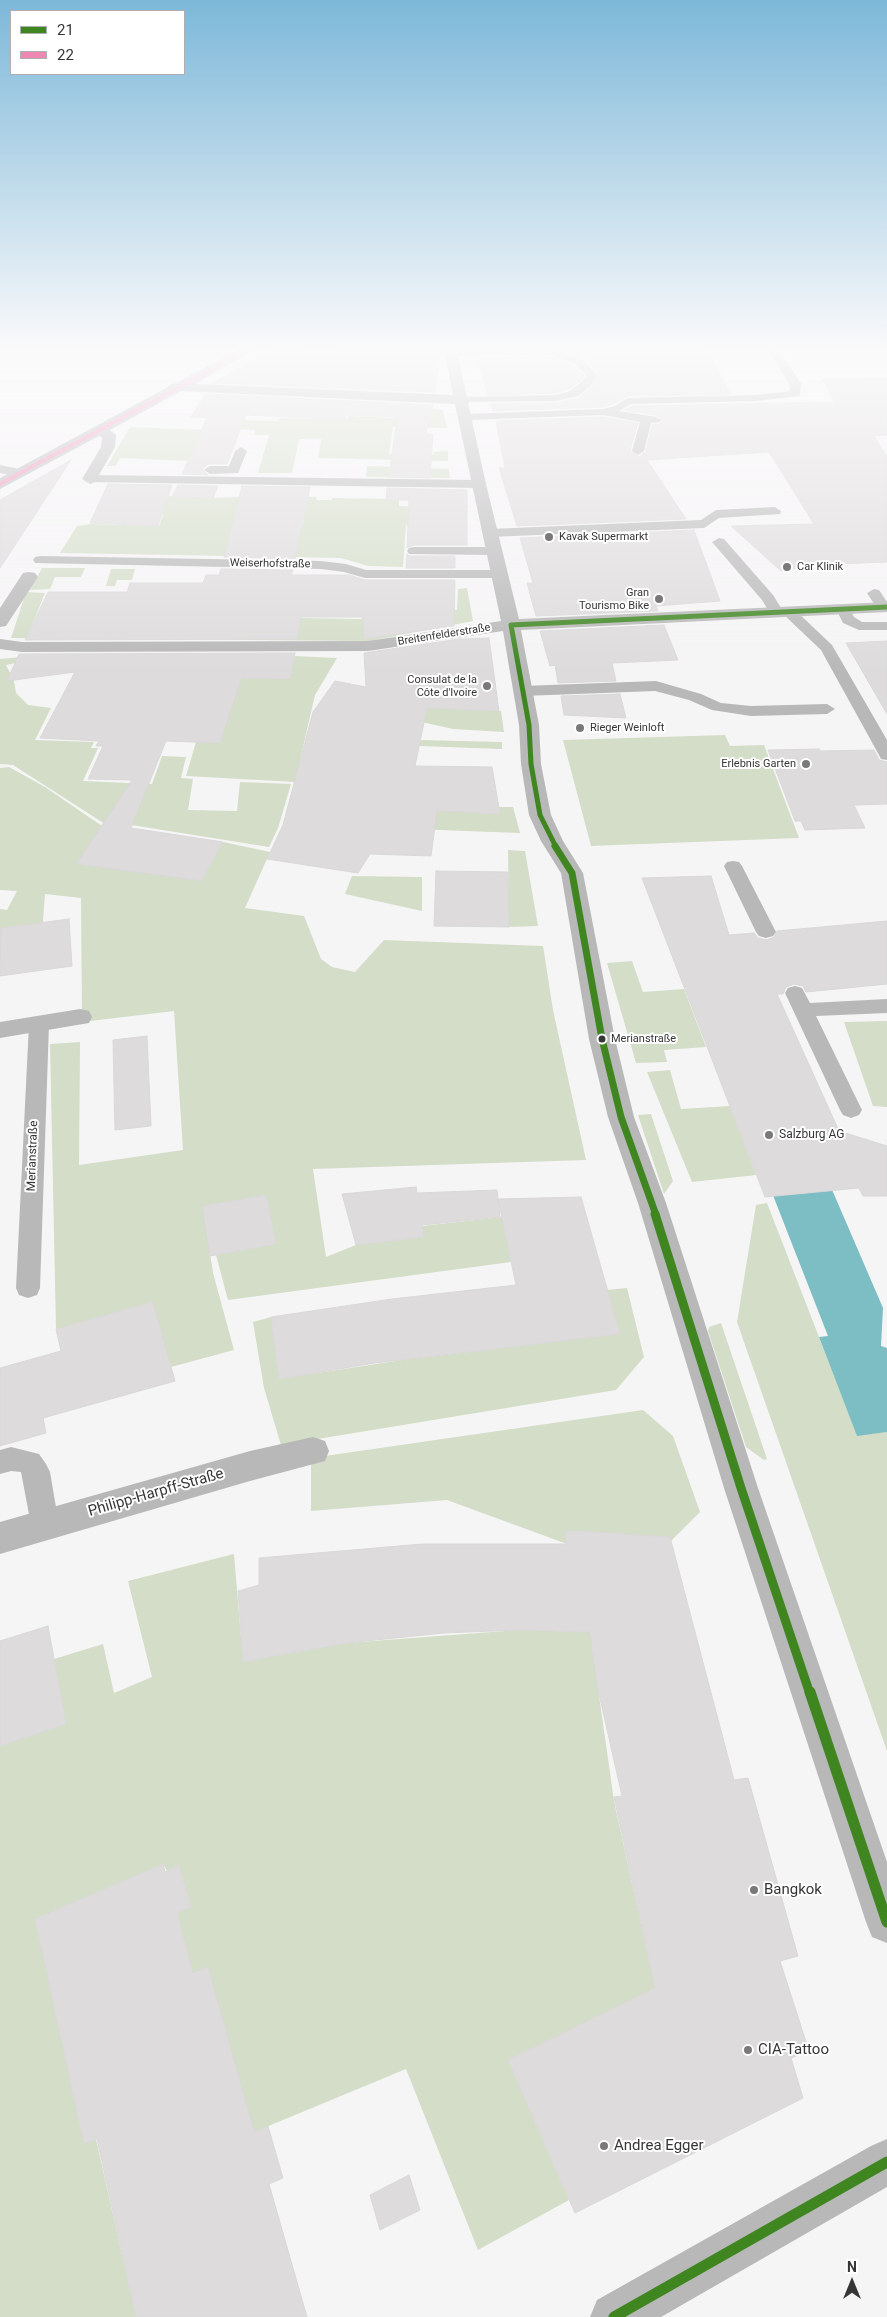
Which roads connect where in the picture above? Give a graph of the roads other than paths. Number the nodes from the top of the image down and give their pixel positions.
1 (51, 456) edge
2 (103, 456) edge
3 (239, 456) edge
4 (473, 456) edge
5 (0, 469) edge
6 (20, 473) junction
7 (93, 473) junction
8 (0, 484) edge
9 (478, 484) junction
10 (775, 511) dead end
11 (490, 533) junction
12 (719, 542) dead end
13 (414, 551) dead end
14 (494, 551) junction
15 (40, 560) dead end
16 (500, 574) junction
17 (29, 577) dead end
18 (881, 602) edge
19 (843, 609) junction
20 (783, 612) junction
21 (0, 622) edge
22 (510, 625) junction
23 (887, 626) edge
24 (0, 644) edge
25 (523, 691) junction
26 (827, 709) dead end
27 (887, 754) edge
28 (732, 866) dead end
29 (766, 932) dead end
30 (887, 1006) edge
31 (80, 1017) dead end
32 (38, 1024) junction
33 (0, 1030) edge
34 (851, 1110) dead end
35 (28, 1288) dead end
36 (313, 1450) dead end
37 (0, 1462) edge
38 (45, 1525) junction
39 (0, 1538) edge
40 (887, 1922) edge
41 (887, 2162) edge
42 (614, 2317) edge

1 - 6 street
2 - 7 street
3 - 7 lane
4 - 9 street
5 - 6 lane
6 - 8 street
7 - 9 lane
9 - 11 street
10 - 11 lane
11 - 14 street
12 - 20 lane
13 - 14 lane
14 - 16 street
15 - 16 lane, Weiserhofstraße
16 - 22 street
17 - 21 street
18 - 19 street, Breitenfelderstraße
19 - 20 street, Breitenfelderstraße
19 - 23 lane
20 - 22 street, Breitenfelderstraße
20 - 27 lane
22 - 24 street, Breitenfelderstraße
22 - 25 street
25 - 26 lane
25 - 40 street
28 - 29 lane
30 - 34 lane
31 - 32 street
32 - 33 street
32 - 35 lane, Merianstraße
36 - 38 street, Philipp-Harpff-Straße
37 - 38 lane
38 - 39 street, Philipp-Harpff-Straße
41 - 42 street

